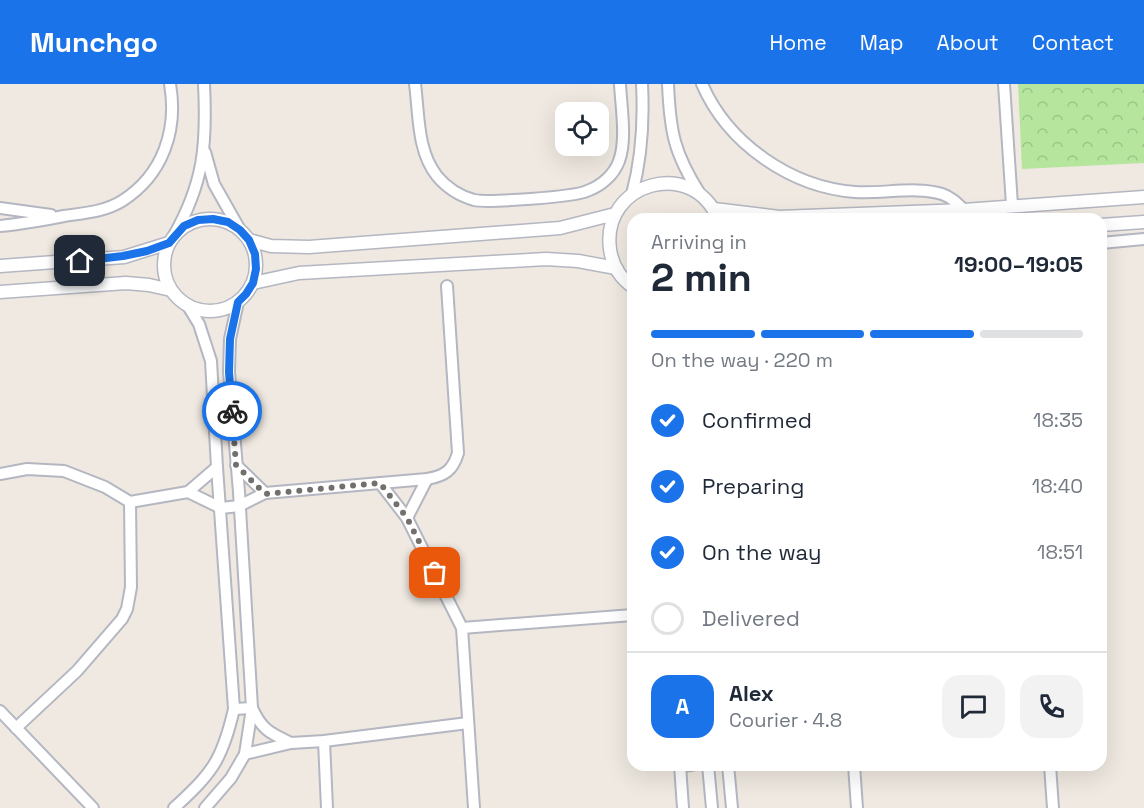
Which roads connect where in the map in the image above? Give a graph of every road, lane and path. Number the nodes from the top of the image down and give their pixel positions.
1 (170, 84) edge
2 (204, 84) edge
3 (416, 84) edge
4 (620, 84) edge
5 (642, 84) edge
6 (668, 84) edge
7 (702, 84) edge
8 (1004, 84) edge
9 (204, 150) junction
10 (632, 194) junction
11 (700, 194) junction
12 (1144, 197) edge
13 (1012, 205) junction
14 (0, 208) edge
15 (715, 213) edge
16 (963, 213) edge
17 (969, 213) edge
18 (615, 214) junction
19 (66, 216) junction
20 (1144, 222) edge
21 (1107, 225) edge
22 (0, 226) edge
23 (240, 230) junction
24 (1144, 239) edge
25 (171, 240) junction
26 (249, 240) junction
27 (1107, 242) edge
28 (0, 266) edge
29 (616, 268) junction
30 (627, 280) edge
31 (253, 283) junction
32 (447, 286) dead end
33 (171, 290) junction
34 (0, 292) edge
35 (238, 302) junction
36 (188, 306) junction
37 (236, 465) junction
38 (217, 467) junction
39 (0, 474) edge
40 (428, 478) junction
41 (380, 483) junction
42 (188, 492) junction
43 (265, 494) junction
44 (130, 502) junction
45 (239, 506) junction
46 (221, 508) junction
47 (407, 518) junction
48 (627, 615) edge
49 (462, 628) junction
50 (252, 708) junction
51 (234, 709) junction
52 (0, 711) edge
53 (468, 723) junction
54 (16, 728) junction
55 (324, 741) junction
56 (291, 743) junction
57 (245, 754) junction
58 (680, 771) edge
59 (709, 771) edge
60 (729, 771) edge
61 (854, 771) edge
62 (1050, 771) edge
63 (93, 808) edge
64 (174, 808) edge
65 (205, 808) edge
66 (327, 808) edge
67 (474, 808) edge
68 (683, 808) edge
69 (712, 808) edge
70 (732, 808) edge
71 (857, 808) edge
72 (1053, 808) edge

1 - 19 street
2 - 9 street
3 - 4 street
5 - 10 street
6 - 11 street
7 - 16 street
8 - 13 street
9 - 23 street
9 - 25 street
10 - 11 street
10 - 18 street
11 - 15 street
12 - 13 street
13 - 17 street
14 - 19 street
18 - 26 street
18 - 29 street
19 - 22 street
20 - 21 street
23 - 25 street
23 - 26 street
24 - 27 street
25 - 28 street
25 - 33 street
26 - 31 street
29 - 30 street
29 - 31 street
31 - 35 street
32 - 40 street
33 - 34 street
33 - 36 street
35 - 36 street
35 - 37 street
36 - 38 street
37 - 43 street
37 - 45 street
38 - 42 street
38 - 46 street
39 - 44 street
40 - 41 street
40 - 47 street
41 - 43 street
41 - 47 street
42 - 44 street
42 - 46 street
43 - 45 street
44 - 54 street
45 - 46 street
45 - 50 street
46 - 51 street
47 - 49 street
48 - 49 street
49 - 53 street
50 - 51 street
50 - 56 street
50 - 57 street
51 - 64 street
52 - 54 street
53 - 55 street
53 - 67 street
54 - 63 street
55 - 56 street
55 - 66 street
56 - 57 street
57 - 65 street
58 - 68 street
59 - 69 street
60 - 70 street
61 - 71 street
62 - 72 street

